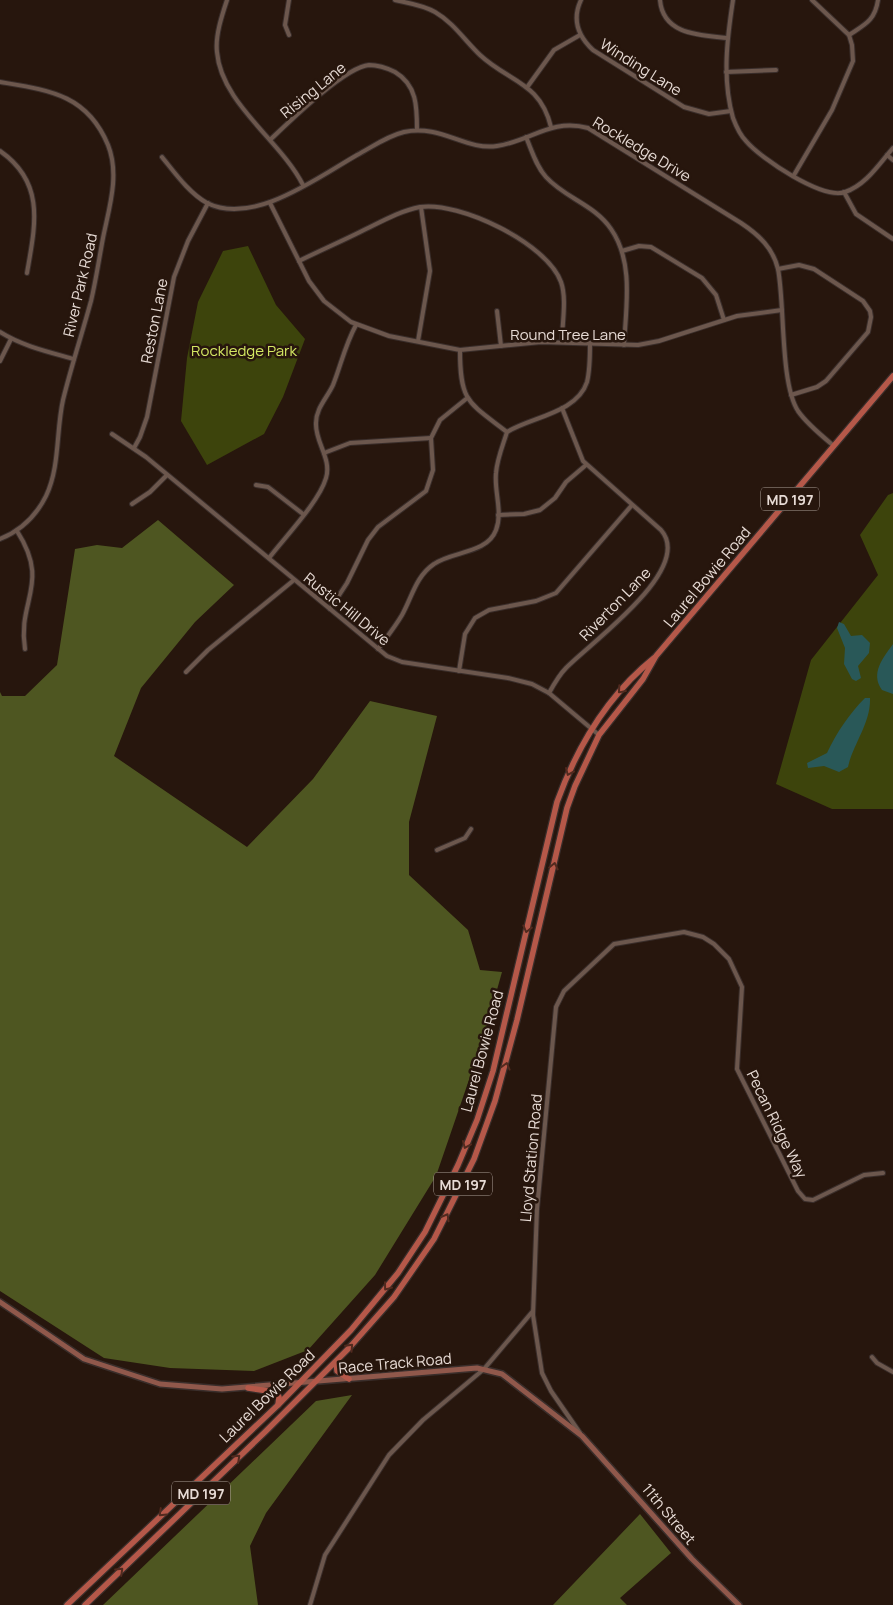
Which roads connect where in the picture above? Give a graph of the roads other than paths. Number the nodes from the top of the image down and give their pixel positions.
1 (227, 0) edge
2 (289, 0) edge
3 (395, 0) edge
4 (581, 0) edge
5 (660, 0) edge
6 (733, 0) edge
7 (812, 0) edge
8 (878, 0) edge
9 (290, 35) dead end
10 (580, 35) junction
11 (848, 35) junction
12 (727, 38) junction
13 (776, 70) dead end
14 (726, 72) junction
15 (0, 82) edge
16 (528, 86) junction
17 (732, 111) junction
18 (551, 127) junction
19 (417, 130) junction
20 (526, 137) junction
21 (271, 139) junction
22 (893, 148) edge
23 (0, 151) edge
24 (887, 155) junction
25 (162, 157) dead end
26 (893, 160) edge
27 (794, 175) junction
28 (303, 185) junction
29 (844, 192) junction
30 (208, 203) junction
31 (270, 203) junction
32 (421, 207) junction
33 (893, 238) edge
34 (622, 251) junction
35 (299, 262) junction
36 (778, 269) junction
37 (27, 273) dead end
38 (782, 310) junction
39 (496, 311) dead end
40 (724, 320) junction
41 (356, 325) junction
42 (0, 332) edge
43 (12, 339) junction
44 (418, 341) junction
45 (562, 342) junction
46 (590, 343) junction
47 (624, 345) junction
48 (501, 346) junction
49 (460, 350) junction
50 (74, 359) junction
51 (0, 361) edge
52 (893, 376) edge
53 (791, 395) junction
54 (466, 398) junction
55 (562, 408) junction
56 (507, 432) junction
57 (112, 434) dead end
58 (431, 438) junction
59 (834, 446) junction
60 (134, 448) junction
61 (324, 453) junction
62 (586, 465) junction
63 (167, 475) junction
64 (256, 485) dead end
65 (132, 504) dead end
66 (632, 505) junction
67 (303, 514) junction
68 (498, 515) junction
69 (18, 531) junction
70 (0, 539) edge
71 (269, 558) junction
72 (294, 580) junction
73 (330, 609) junction
74 (25, 649) dead end
75 (378, 649) junction
76 (656, 656) junction
77 (458, 671) junction
78 (186, 672) dead end
79 (549, 693) junction
80 (592, 729) junction
81 (599, 735) junction
82 (471, 829) dead end
83 (436, 850) dead end
84 (664, 934) joint
85 (883, 1173) dead end
86 (0, 1302) edge
87 (533, 1313) junction
88 (872, 1356) dead end
89 (336, 1362) junction
90 (484, 1368) junction
91 (893, 1372) edge
92 (349, 1379) junction
93 (316, 1382) junction
94 (299, 1383) junction
95 (248, 1388) junction
96 (278, 1405) junction
97 (582, 1436) junction
98 (67, 1605) edge
99 (85, 1605) edge
100 (310, 1605) edge
101 (739, 1605) edge

1 - 21 street
2 - 9 street
3 - 16 street
4 - 10 street, Winding Lane
5 - 12 street
6 - 12 street
7 - 11 street
8 - 11 street
10 - 16 street
10 - 17 street, Winding Lane
11 - 27 street
12 - 14 street
13 - 14 street
14 - 17 street
15 - 50 street, River Park Road
16 - 18 street
17 - 27 street
18 - 20 street, Rockledge Drive
18 - 36 street, Rockledge Drive
19 - 20 street, Rockledge Drive
19 - 21 street, Rising Lane
19 - 28 street, Rockledge Drive
20 - 34 street
21 - 28 street
22 - 24 street
23 - 37 street
24 - 26 street
24 - 29 street
25 - 30 street, Rockledge Drive
27 - 29 street
28 - 31 street, Rockledge Drive
29 - 33 street
30 - 31 street, Rockledge Drive
30 - 60 street, Reston Lane
31 - 35 street, Round Tree Lane
32 - 35 street
32 - 44 street
32 - 45 street
34 - 40 street
34 - 47 street
35 - 41 street, Round Tree Lane
36 - 38 street, Rockledge Drive
36 - 53 street
38 - 40 street, Round Tree Lane
38 - 53 street, Rockledge Drive
39 - 48 street
40 - 47 street, Round Tree Lane
41 - 44 street, Round Tree Lane
41 - 61 street
42 - 43 street
43 - 50 street
43 - 51 street
44 - 49 street, Round Tree Lane
45 - 46 street, Round Tree Lane
45 - 48 street, Round Tree Lane
46 - 47 street, Round Tree Lane
46 - 55 street
48 - 49 street, Round Tree Lane
49 - 54 street
50 - 69 street, River Park Road
52 - 59 main road, Laurel Bowie Road / MD 197
53 - 59 street, Rockledge Drive
54 - 56 street
54 - 58 street
55 - 56 street
55 - 62 street, Riverton Lane
56 - 68 street
57 - 60 street, Rustic Hill Drive
58 - 61 street
58 - 73 street
59 - 76 main road, Laurel Bowie Road / MD 197
60 - 63 street, Rustic Hill Drive
61 - 67 street
62 - 66 street, Riverton Lane
62 - 68 street
63 - 65 street
63 - 71 street, Rustic Hill Drive
64 - 67 street
66 - 77 street
66 - 79 street, Riverton Lane
67 - 71 street
68 - 75 street
69 - 70 street, River Park Road
69 - 74 street
71 - 72 street, Rustic Hill Drive
72 - 73 street, Rustic Hill Drive
72 - 78 street
73 - 75 street, Rustic Hill Drive
75 - 77 street, Rustic Hill Drive
76 -> 80 main road, Laurel Bowie Road / MD 197
76 - 81 main road, Laurel Bowie Road / MD 197
77 - 79 street, Rustic Hill Drive
79 - 80 street, Rustic Hill Drive
80 - 81 street, Rustic Hill Drive
80 -> 94 main road, Laurel Bowie Road / MD 197
89 -> 81 main road, Laurel Bowie Road / MD 197
82 - 83 street
84 - 85 street, Pecan Ridge Way
84 - 87 street, Lloyd Station Road
86 - 95 main road, Race Track Road
87 - 90 street
87 - 97 street, Lloyd Station Road
88 - 91 street
89 - 92 main road
89 - 93 main road, Laurel Bowie Road / MD 197
90 - 92 main road, Race Track Road
90 - 97 main road, Race Track Road
90 - 100 street
92 - 93 main road, Race Track Road
93 - 94 main road, Race Track Road
99 -> 93 main road, Laurel Bowie Road / MD 197
94 - 95 main road, Race Track Road
94 - 96 main road, Laurel Bowie Road / MD 197
95 - 96 main road
96 -> 98 main road, Laurel Bowie Road / MD 197
97 - 101 main road, 11th Street

